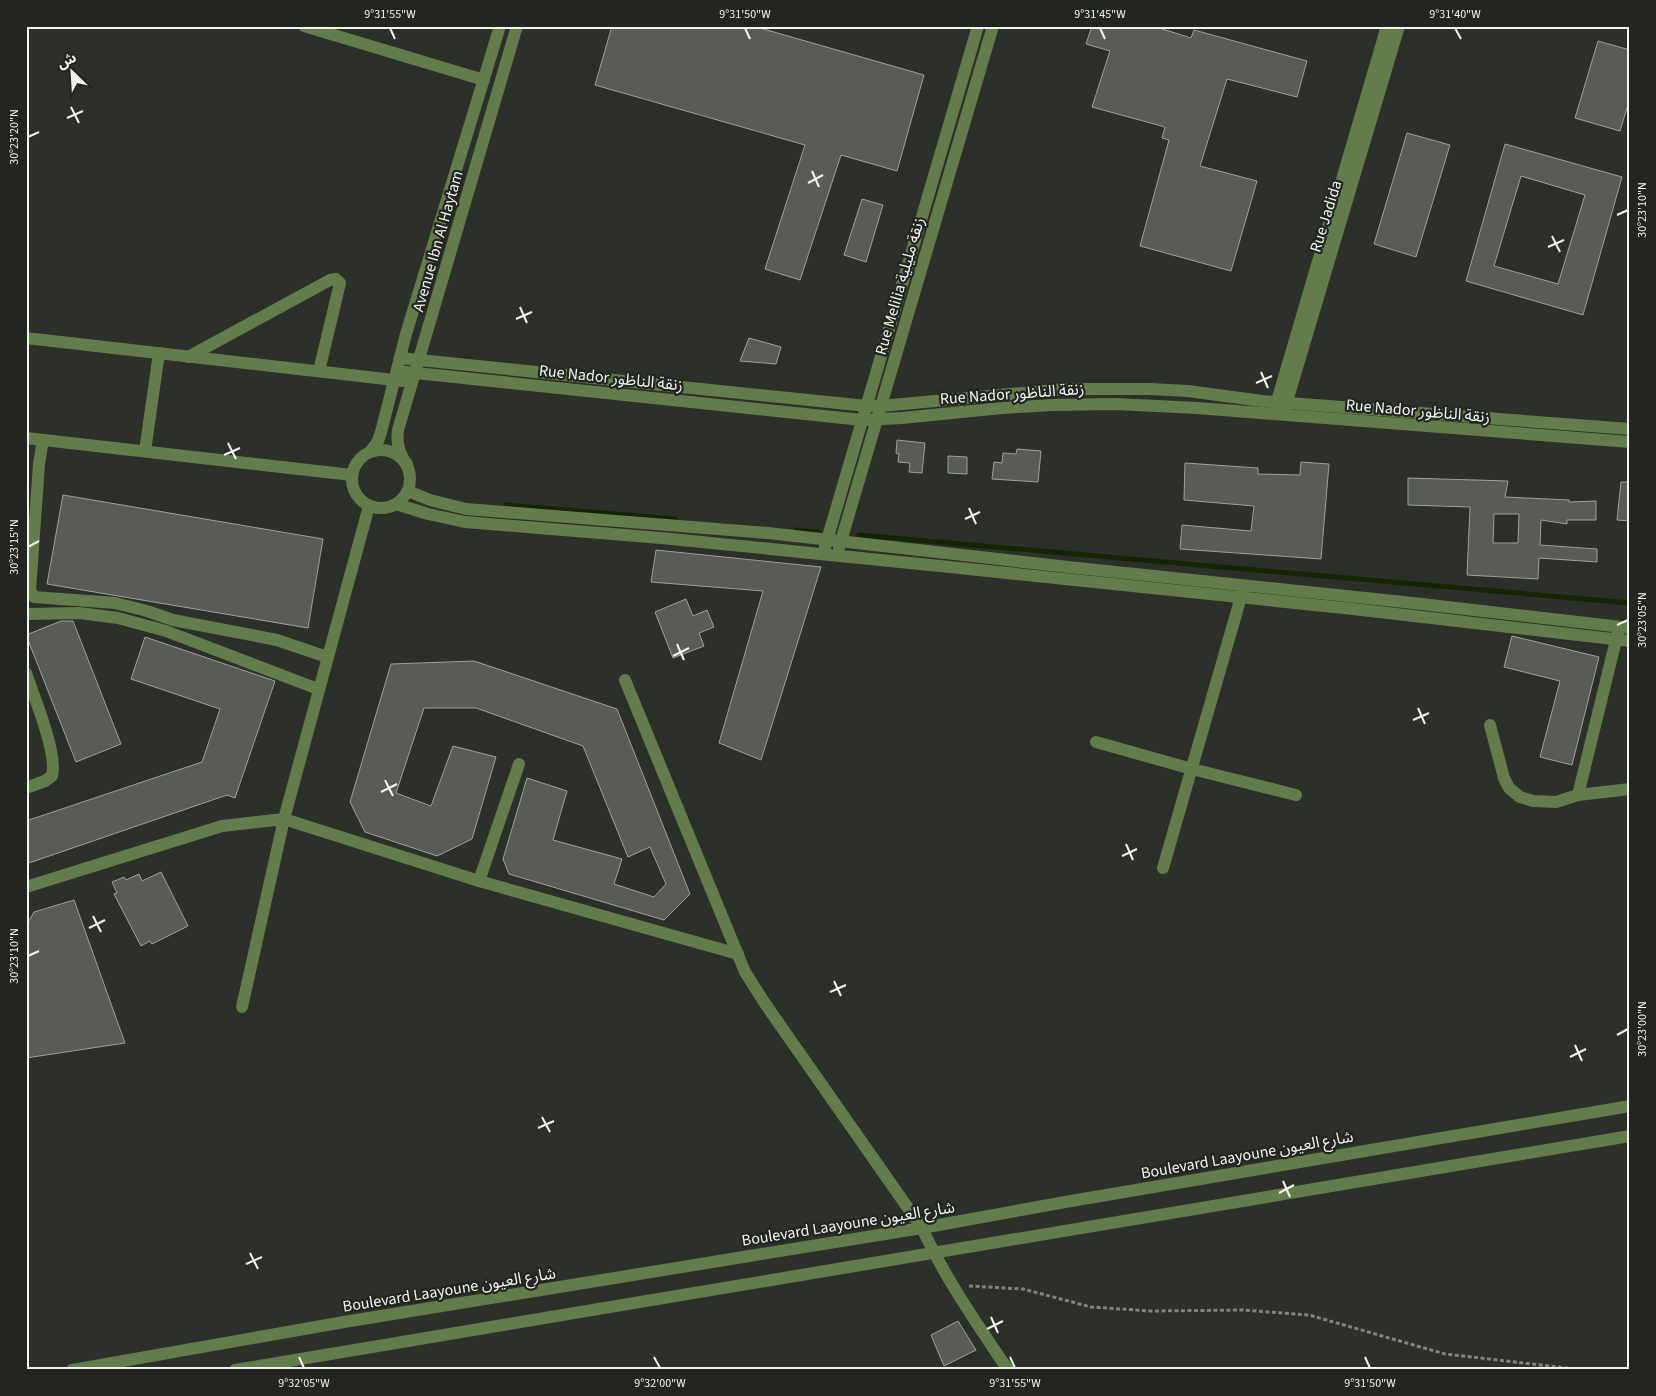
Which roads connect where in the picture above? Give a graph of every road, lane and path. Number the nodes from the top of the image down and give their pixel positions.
1 (304, 26) edge
2 (500, 26) edge
3 (517, 26) edge
4 (978, 26) edge
5 (993, 26) edge
6 (1387, 26) edge
7 (1400, 26) edge
8 (495, 41) junction
9 (512, 44) junction
10 (484, 80) junction
11 (26, 338) edge
12 (159, 353) junction
13 (188, 357) junction
14 (400, 358) junction
15 (419, 360) junction
16 (319, 372) junction
17 (396, 376) junction
18 (414, 378) junction
19 (1282, 402) junction
20 (867, 406) junction
21 (881, 406) junction
22 (1278, 415) junction
23 (862, 420) junction
24 (877, 420) junction
25 (1630, 429) edge
26 (26, 438) edge
27 (43, 440) junction
28 (1630, 442) edge
29 (145, 451) junction
30 (370, 452) junction
31 (407, 464) junction
32 (352, 475) junction
33 (408, 491) junction
34 (396, 504) junction
35 (369, 506) junction
36 (827, 540) junction
37 (841, 542) junction
38 (823, 554) junction
39 (837, 556) junction
40 (1243, 591) junction
41 (80, 600) junction
42 (26, 614) edge
43 (79, 614) junction
44 (1622, 632) edge
45 (1630, 641) edge
46 (327, 657) junction
47 (26, 673) edge
48 (625, 680) dead end
49 (318, 689) junction
50 (1490, 725) dead end
51 (1096, 742) dead end
52 (519, 764) dead end
53 (1192, 769) junction
54 (26, 788) edge
55 (1630, 789) edge
56 (1296, 795) dead end
57 (1578, 795) junction
58 (284, 819) junction
59 (1163, 868) dead end
60 (479, 881) junction
61 (26, 888) edge
62 (738, 954) junction
63 (242, 1007) dead end
64 (1630, 1106) edge
65 (1630, 1136) edge
66 (922, 1228) junction
67 (933, 1252) junction
68 (954, 1285) junction
69 (72, 1370) edge
70 (235, 1370) edge
71 (1008, 1370) edge
72 (1584, 1370) edge

1 - 10 street
2 - 8 street, Avenue Ibn Al Haytam
3 - 9 street, Avenue Ibn Al Haytam
4 - 20 street, Rue Melilia زنقة مليلية
5 - 21 street, Rue Melilia زنقة مليلية
6 - 19 street, Rue Jadida
7 - 19 street, Rue Jadida
8 - 9 street
8 - 10 street, Avenue Ibn Al Haytam
9 - 15 street, Avenue Ibn Al Haytam
10 - 14 street, Avenue Ibn Al Haytam
11 - 12 street, Rue Nador زنقة الناظور
12 - 13 street, Rue Nador زنقة الناظور
12 - 29 street
13 - 16 street, Rue Nador زنقة الناظور
13 - 16 street
14 - 15 street, Rue Nador زنقة الناظور
14 - 17 street, Avenue Ibn Al Haytam
15 - 18 street, Avenue Ibn Al Haytam
15 - 20 street, Rue Nador زنقة الناظور
16 - 17 street, Rue Nador زنقة الناظور
17 - 18 street, Rue Nador زنقة الناظور
17 - 30 street, Avenue Ibn Al Haytam
18 - 23 street, Rue Nador زنقة الناظور
18 - 31 street, Avenue Ibn Al Haytam
19 - 21 street, Rue Nador زنقة الناظور
19 - 22 street, Rue Jadida
19 - 25 street, Rue Nador زنقة الناظور
20 - 21 street, Rue Nador زنقة الناظور
20 - 23 street, Rue Melilia زنقة مليلية
21 - 24 street, Rue Melilia زنقة مليلية
22 - 24 street, Rue Nador زنقة الناظور
22 - 28 street, Rue Nador زنقة الناظور
23 - 24 street, Rue Nador زنقة الناظور
23 - 36 street, Rue Melilia زنقة مليلية
24 - 37 street, Rue Melilia زنقة مليلية
26 - 27 street
27 - 29 street
27 - 41 street
29 - 32 street
30 - 31 street
30 - 32 street
31 - 33 street
32 - 35 street
33 - 34 street
33 - 36 street
34 - 35 street
34 - 38 street
35 - 46 street
36 - 37 street
36 - 38 street, Rue Melilia زنقة مليلية
37 - 39 street, Rue Melilia زنقة مليلية
37 - 40 street
38 - 39 street
39 - 40 street
40 - 44 street
40 - 53 street
41 - 43 street
41 - 46 street
42 - 43 street
43 - 49 street
44 - 45 street
44 - 57 street
46 - 49 street
47 - 54 street
48 - 62 street
49 - 58 street
50 - 57 street
51 - 53 street
52 - 60 street
53 - 56 street
53 - 59 street
55 - 57 street
58 - 60 street
58 - 61 street
58 - 63 street
60 - 62 street
62 - 66 street
64 - 66 street, Boulevard Laayoune شارع العيون
65 - 67 street
66 - 67 street
66 - 69 street, Boulevard Laayoune شارع العيون
67 - 68 street
67 - 70 street
68 - 71 street
68 - 72 path

